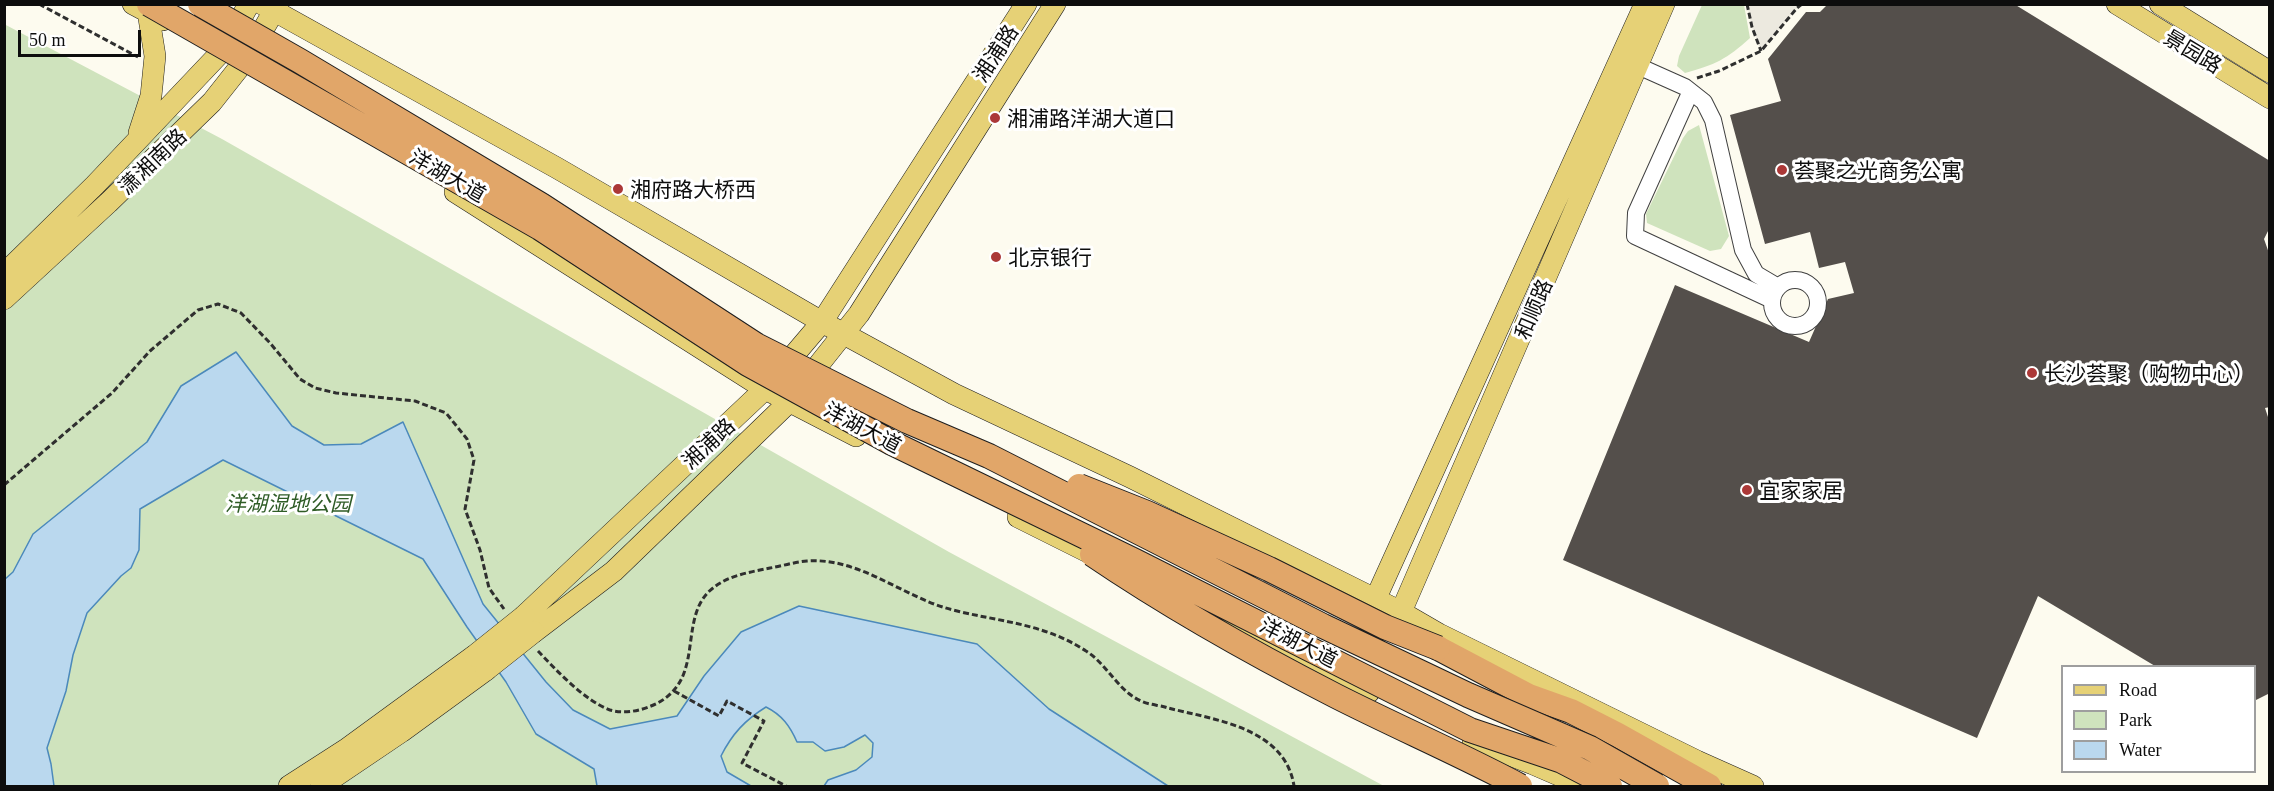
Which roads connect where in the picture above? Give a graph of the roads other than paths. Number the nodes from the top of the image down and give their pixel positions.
1 (200, 4) edge
2 (249, 4) edge
3 (1026, 4) edge
4 (1056, 4) edge
5 (1645, 4) edge
6 (1664, 4) edge
7 (2117, 4) edge
8 (2160, 4) edge
9 (271, 6) edge
10 (143, 7) edge
11 (223, 50) junction
12 (246, 58) junction
13 (1638, 66) junction
14 (2270, 72) edge
15 (1690, 86) junction
16 (2270, 98) edge
17 (137, 139) junction
18 (4, 274) edge
19 (4, 299) edge
20 (822, 322) junction
21 (845, 334) junction
22 (765, 389) junction
23 (789, 402) junction
24 (989, 456) junction
25 (961, 477) junction
26 (1375, 600) junction
27 (1401, 612) junction
28 (529, 624) junction
29 (480, 663) junction
30 (1506, 756) junction
31 (1533, 764) junction
32 (289, 786) edge
33 (321, 786) edge
34 (1502, 786) edge
35 (1520, 786) edge
36 (1529, 786) edge
37 (1584, 786) edge
38 (1610, 786) edge
39 (1657, 786) edge
40 (1709, 786) edge
41 (1753, 786) edge

1 - 24 highway, 洋湖大道, bridge
2 - 11 main road, 潇湘南路
3 - 20 main road, 湘浦路
4 - 21 main road, 湘浦路
5 - 26 main road, 和顺路
6 - 13 main road, 和顺路
7 - 16 main road, 景园路
8 - 14 main road, 景园路
9 - 12 main road, 潇湘南路
9 - 20 main road
10 - 11 main road
10 - 17 main road
10 - 25 highway, 洋湖大道, bridge
11 - 12 main road
11 - 17 main road, 潇湘南路
12 - 19 main road, 潇湘南路
12 - 22 main road
13 - 15 lane
13 - 27 main road, 和顺路
15 - 15 lane
17 - 18 main road, 潇湘南路
20 - 21 main road
20 - 22 main road, 湘浦路
21 - 23 main road, 湘浦路
21 - 26 main road
22 - 23 main road
22 - 28 main road, 湘浦路
23 - 28 main road, 湘浦路
23 - 30 main road
24 - 39 highway, 洋湖大道, bridge
24 - 40 highway, bridge
25 - 35 highway, bridge
25 - 38 highway, 洋湖大道, bridge
26 - 27 main road
27 - 41 main road
28 - 29 main road, 湘浦路, bridge
29 - 32 main road, 湘浦路
29 - 33 main road, 湘浦路
30 - 31 main road
30 - 34 main road
31 - 36 main road
31 - 37 main road

